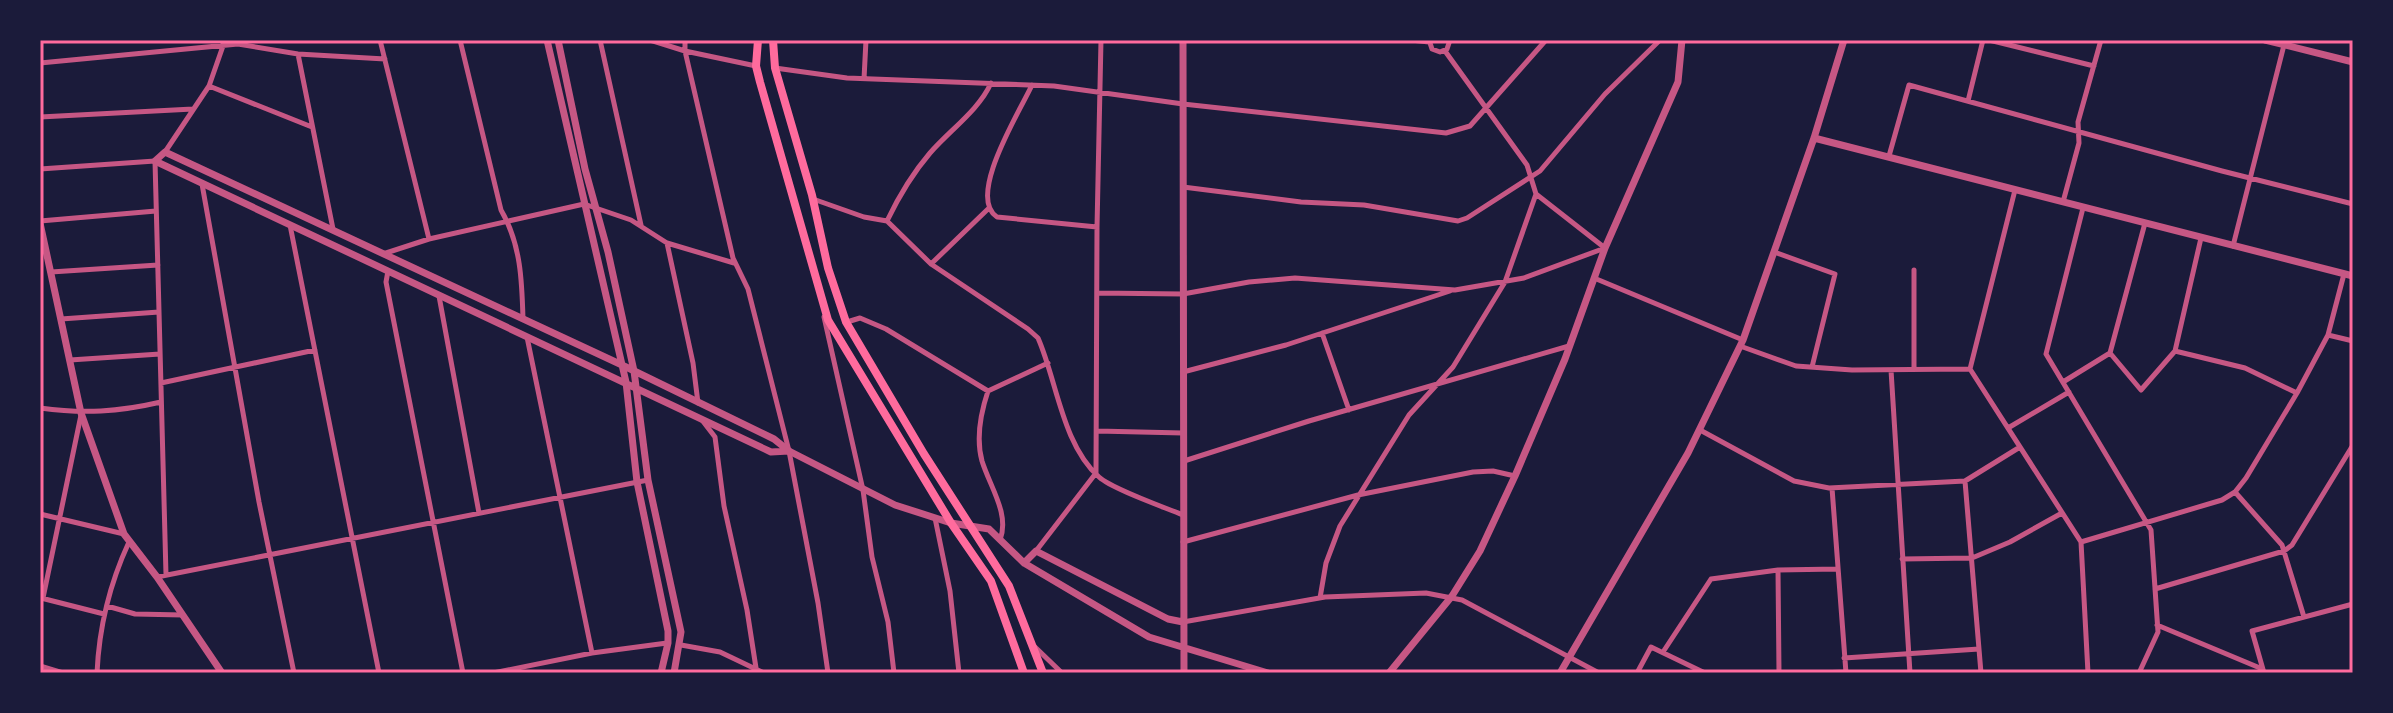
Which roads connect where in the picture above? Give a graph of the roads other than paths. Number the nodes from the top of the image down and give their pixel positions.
1 (380, 40) edge
2 (460, 40) edge
3 (547, 40) edge
4 (558, 40) edge
5 (600, 40) edge
6 (650, 40) edge
7 (685, 40) edge
8 (758, 40) edge
9 (773, 40) edge
10 (866, 40) edge
11 (1101, 40) edge
12 (1183, 40) edge
13 (1411, 40) edge
14 (1450, 40) edge
15 (1546, 40) edge
16 (1660, 40) edge
17 (1682, 40) edge
18 (1844, 40) edge
19 (1986, 40) edge
20 (2101, 40) edge
21 (2265, 40) edge
22 (1429, 41) edge
23 (223, 43) edge
24 (2284, 45) junction
25 (685, 51) junction
26 (1445, 51) junction
27 (298, 54) junction
28 (385, 59) junction
29 (2353, 62) edge
30 (40, 63) edge
31 (756, 66) junction
32 (2094, 66) junction
33 (775, 68) junction
34 (864, 79) junction
35 (991, 83) junction
36 (1032, 85) junction
37 (209, 86) junction
38 (1099, 93) junction
39 (1968, 101) junction
40 (1183, 104) junction
41 (193, 109) junction
42 (1487, 109) junction
43 (40, 117) edge
44 (313, 128) junction
45 (2078, 131) junction
46 (1814, 138) junction
47 (165, 152) junction
48 (1889, 156) junction
49 (155, 161) junction
50 (40, 169) edge
51 (201, 169) junction
52 (1530, 178) junction
53 (2250, 178) junction
54 (201, 183) junction
55 (1183, 187) junction
56 (2015, 190) junction
57 (1536, 194) junction
58 (812, 199) junction
59 (2063, 202) junction
60 (584, 204) junction
61 (2353, 204) edge
62 (595, 208) junction
63 (2083, 208) junction
64 (988, 209) junction
65 (156, 211) junction
66 (887, 221) junction
67 (40, 222) edge
68 (508, 223) junction
69 (2145, 223) junction
70 (290, 225) junction
71 (641, 226) junction
72 (1097, 227) junction
73 (333, 231) junction
74 (2201, 238) junction
75 (429, 239) junction
76 (667, 243) junction
77 (2233, 246) junction
78 (1605, 248) junction
79 (1774, 252) junction
80 (381, 254) junction
81 (735, 263) junction
82 (931, 264) junction
83 (158, 265) junction
84 (377, 266) junction
85 (1914, 270) dead end
86 (388, 271) junction
87 (51, 272) junction
88 (2344, 274) junction
89 (2353, 276) edge
90 (1594, 278) junction
91 (1505, 282) junction
92 (1455, 290) junction
93 (1097, 293) junction
94 (1183, 294) junction
95 (439, 295) junction
96 (838, 297) junction
97 (821, 304) junction
98 (159, 312) junction
99 (61, 319) junction
100 (523, 320) junction
101 (846, 322) junction
102 (834, 330) junction
103 (1322, 333) junction
104 (2328, 335) junction
105 (527, 337) junction
106 (2353, 341) edge
107 (1742, 343) junction
108 (1570, 346) junction
109 (315, 350) junction
110 (2175, 351) junction
111 (2110, 353) junction
112 (160, 354) junction
113 (70, 360) junction
114 (1048, 363) junction
115 (622, 365) junction
116 (1812, 367) junction
117 (234, 368) junction
118 (1914, 369) junction
119 (1970, 369) junction
120 (1891, 370) junction
121 (634, 371) junction
122 (1183, 372) junction
123 (626, 382) junction
124 (2063, 382) junction
125 (161, 383) junction
126 (1436, 386) junction
127 (635, 388) junction
128 (988, 391) junction
129 (2069, 392) junction
130 (2297, 393) junction
131 (161, 402) junction
132 (698, 403) junction
133 (40, 408) edge
134 (1349, 410) junction
135 (81, 413) junction
136 (701, 419) junction
137 (2008, 428) junction
138 (1700, 430) junction
139 (1097, 431) junction
140 (1183, 433) junction
141 (2353, 445) edge
142 (2020, 447) junction
143 (789, 451) junction
144 (1183, 461) junction
145 (1096, 473) junction
146 (1515, 476) junction
147 (648, 480) junction
148 (1965, 481) junction
149 (637, 482) junction
150 (1897, 485) junction
151 (1832, 488) junction
152 (863, 490) junction
153 (2235, 492) junction
154 (1358, 495) junction
155 (559, 497) junction
156 (479, 513) junction
157 (2062, 513) junction
158 (40, 514) edge
159 (1183, 515) junction
160 (935, 518) junction
161 (61, 519) junction
162 (433, 522) junction
163 (2147, 522) junction
164 (951, 523) junction
165 (970, 527) junction
166 (124, 534) junction
167 (352, 538) junction
168 (1000, 540) junction
169 (130, 541) junction
170 (1183, 542) junction
171 (2081, 542) junction
172 (1036, 551) junction
173 (2284, 551) junction
174 (270, 554) junction
175 (1972, 558) junction
176 (1902, 559) junction
177 (1024, 563) junction
178 (1837, 569) junction
179 (1778, 570) junction
180 (162, 576) junction
181 (2155, 589) junction
182 (1452, 596) junction
183 (42, 598) edge
184 (1320, 598) junction
185 (2353, 604) edge
186 (107, 606) junction
187 (104, 614) junction
188 (183, 615) junction
189 (2304, 617) junction
190 (1183, 622) junction
191 (2157, 625) junction
192 (668, 643) junction
193 (1032, 643) junction
194 (681, 645) junction
195 (1184, 649) junction
196 (1979, 649) junction
197 (1663, 652) junction
198 (592, 653) junction
199 (1908, 654) junction
200 (1571, 657) junction
201 (1844, 658) junction
202 (40, 666) edge
203 (756, 668) junction
204 (2263, 670) edge
205 (1846, 672) edge
206 (63, 673) edge
207 (97, 673) edge
208 (222, 673) edge
209 (294, 673) edge
210 (379, 673) edge
211 (463, 673) edge
212 (493, 673) edge
213 (661, 673) edge
214 (674, 673) edge
215 (764, 673) edge
216 (828, 673) edge
217 (894, 673) edge
218 (959, 673) edge
219 (1024, 673) edge
220 (1043, 673) edge
221 (1062, 673) edge
222 (1184, 673) edge
223 (1268, 673) edge
224 (1389, 673) edge
225 (1560, 673) edge
226 (1599, 673) edge
227 (1637, 673) edge
228 (1705, 673) edge
229 (1779, 673) edge
230 (1818, 673) edge
231 (1910, 673) edge
232 (1981, 673) edge
233 (2088, 673) edge
234 (2139, 673) edge

1 - 28 street
2 - 68 street
3 - 60 street
4 - 62 street
5 - 71 street
6 - 25 street
7 - 25 street
8 - 31 main road
9 - 33 main road
10 - 34 street
11 - 38 street
12 - 40 street
13 - 22 street
14 - 26 street
15 - 42 street
16 - 52 street
17 - 78 street
18 - 46 street
19 - 32 street
19 - 39 street
20 - 32 street
21 - 24 street
22 - 26 street
23 - 27 street
23 - 30 street
23 - 37 street
24 - 29 street
24 - 53 street
25 - 31 street
25 - 81 street
26 - 42 street
27 - 28 street
27 - 44 street
28 - 75 street
31 - 33 main road
31 - 97 main road
32 - 45 street
33 - 34 street
33 - 58 main road
34 - 35 street
35 - 36 street
35 - 66 street
36 - 38 street
36 - 64 street
37 - 41 street
37 - 44 street
38 - 40 street
38 - 72 street
39 - 45 street
39 - 48 street
40 - 42 street
40 - 55 street
41 - 43 street
41 - 47 street
42 - 52 street
44 - 73 street
45 - 53 street
45 - 59 street
46 - 48 street
46 - 79 street
47 - 49 street
47 - 51 street
48 - 56 street
49 - 50 street
49 - 54 street
49 - 65 street
51 - 54 street
51 - 73 street
52 - 55 street
52 - 57 street
53 - 61 street
53 - 77 street
54 - 70 street
54 - 117 street
55 - 94 street
56 - 59 street
56 - 119 street
57 - 78 street
57 - 91 street
58 - 66 street
58 - 96 main road
59 - 63 street
60 - 62 street
60 - 68 street
60 - 115 street
62 - 71 street
62 - 121 street
63 - 69 street
63 - 124 street
64 - 72 street
64 - 82 street
65 - 67 street
65 - 83 street
66 - 82 street
67 - 87 street
68 - 75 street
68 - 100 street
69 - 74 street
69 - 111 street
70 - 84 street
70 - 109 street
71 - 76 street
72 - 93 street
73 - 80 street
74 - 77 street
74 - 110 street
75 - 80 street
76 - 81 street
76 - 132 street
77 - 88 street
78 - 90 street
78 - 91 street
79 - 107 street
79 - 116 street
80 - 84 street
80 - 100 street
81 - 143 street
82 - 114 street
83 - 87 street
83 - 98 street
84 - 86 street
85 - 118 street
86 - 95 street
86 - 162 street
87 - 99 street
88 - 89 street
88 - 104 street
90 - 107 street
90 - 108 street
91 - 92 street
91 - 126 street
92 - 94 street
92 - 103 street
93 - 94 street
93 - 139 street
94 - 122 street
95 - 105 street
95 - 156 street
96 - 97 main road
96 - 101 main road
97 - 102 main road
97 - 152 street
98 - 99 street
98 - 112 street
99 - 113 street
100 - 105 street
100 - 115 street
101 - 102 main road
101 - 128 street
101 - 165 main road
102 - 164 main road
103 - 122 street
103 - 134 street
104 - 106 street
104 - 130 street
105 - 123 street
105 - 155 street
107 - 116 street
107 - 138 street
108 - 126 street
108 - 146 street
109 - 117 street
109 - 167 street
110 - 111 street
110 - 130 street
111 - 124 street
112 - 113 street
112 - 125 street
113 - 135 street
114 - 128 street
114 - 145 street
115 - 121 street
115 - 123 street
116 - 120 street
117 - 125 street
117 - 174 street
118 - 119 street
118 - 120 street
119 - 137 street
120 - 150 street
121 - 127 street
121 - 132 street
122 - 140 street
123 - 127 street
123 - 149 street
124 - 129 street
125 - 131 street
126 - 134 street
126 - 154 street
127 - 136 street
127 - 147 street
128 - 168 street
129 - 137 street
129 - 163 street
130 - 153 street
131 - 135 street
131 - 180 street
132 - 136 street
132 - 143 street
133 - 135 street
134 - 144 street
135 - 161 street
135 - 166 street
136 - 143 street
136 - 203 street
137 - 142 street
138 - 151 street
138 - 200 street
139 - 140 street
139 - 145 street
140 - 144 street
141 - 173 street
142 - 148 street
142 - 157 street
143 - 152 street
143 - 216 street
144 - 159 street
145 - 159 street
145 - 172 street
146 - 154 street
146 - 182 street
147 - 149 street
147 - 194 street
148 - 150 street
148 - 175 street
149 - 155 street
149 - 192 street
150 - 151 street
150 - 176 street
151 - 178 street
152 - 160 street
152 - 217 street
153 - 163 street
153 - 173 street
154 - 170 street
154 - 184 street
155 - 156 street
155 - 198 street
156 - 162 street
157 - 171 street
157 - 175 street
158 - 161 street
159 - 170 street
160 - 164 street
160 - 218 street
161 - 166 street
161 - 183 street
162 - 167 street
162 - 211 street
163 - 171 street
163 - 181 street
164 - 165 street
164 - 219 main road
165 - 168 street
165 - 193 main road
166 - 169 street
167 - 174 street
167 - 210 street
168 - 177 street
169 - 180 street
169 - 186 street
170 - 190 street
171 - 233 street
172 - 177 street
172 - 190 street
173 - 181 street
173 - 189 street
174 - 180 street
174 - 209 street
175 - 176 street
175 - 196 street
176 - 199 street
177 - 195 street
178 - 179 street
178 - 201 street
179 - 197 street
179 - 229 street
180 - 188 street
181 - 191 street
182 - 184 street
182 - 200 street
182 - 224 street
183 - 187 street
184 - 190 street
185 - 189 street
186 - 187 street
186 - 188 street
187 - 207 street
188 - 208 street
189 - 204 street
190 - 195 street
191 - 204 street
191 - 234 street
192 - 194 street
192 - 198 street
192 - 213 street
193 - 220 main road
193 - 221 street
194 - 203 street
194 - 214 street
195 - 222 street
195 - 223 street
196 - 199 street
196 - 232 street
197 - 227 street
197 - 228 street
198 - 212 street
199 - 201 street
199 - 231 street
200 - 225 street
200 - 226 street
201 - 205 street
202 - 206 street
203 - 215 street
205 - 230 street

